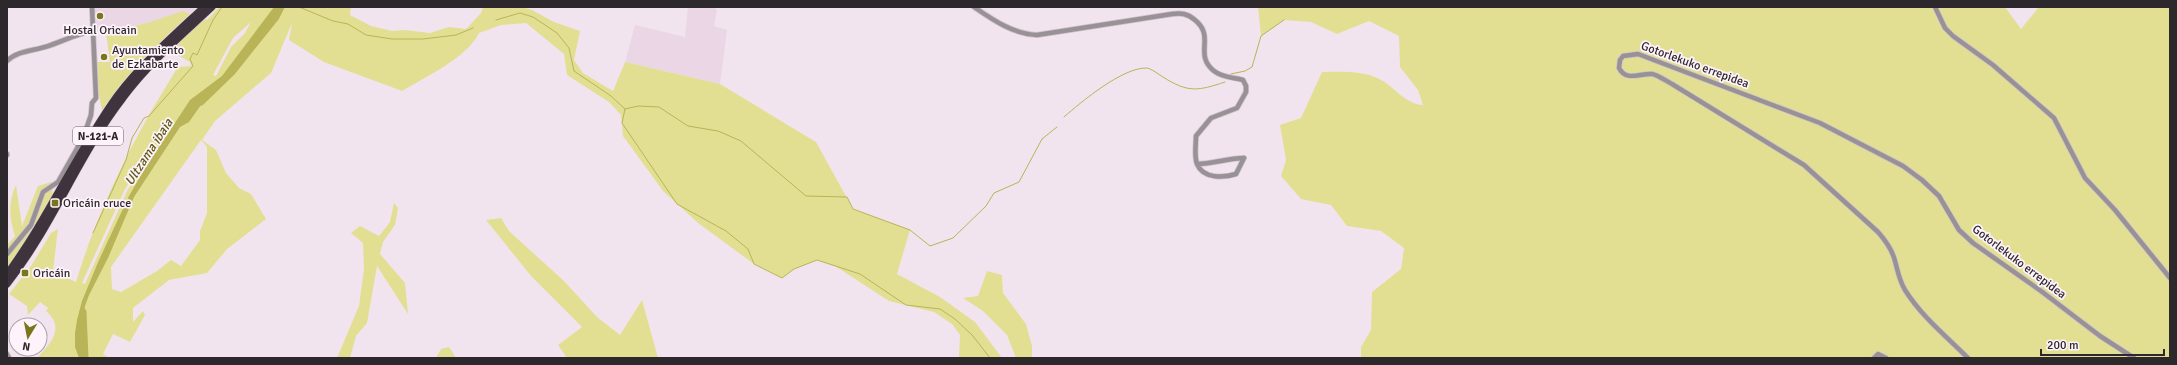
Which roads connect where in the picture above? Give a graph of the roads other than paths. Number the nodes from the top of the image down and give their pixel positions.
1 (92, 7) edge
2 (204, 7) edge
3 (212, 7) edge
4 (974, 7) edge
5 (1934, 7) edge
6 (93, 31) junction
7 (7, 61) edge
8 (1197, 164) junction
9 (7, 254) edge
10 (7, 274) edge
11 (2170, 278) edge
12 (7, 284) edge
13 (7, 354) edge
14 (9, 358) edge
15 (1874, 358) edge
16 (1886, 358) edge
17 (1968, 358) edge
18 (2134, 358) edge

1 - 6 street
2 - 10 highway, N-121-A
3 - 12 highway, N-121-A
4 - 8 street
5 - 11 street
6 - 7 street
6 - 9 street
8 - 8 street
13 - 14 street
15 - 16 street
17 - 18 street, Gotorlekuko errepidea

